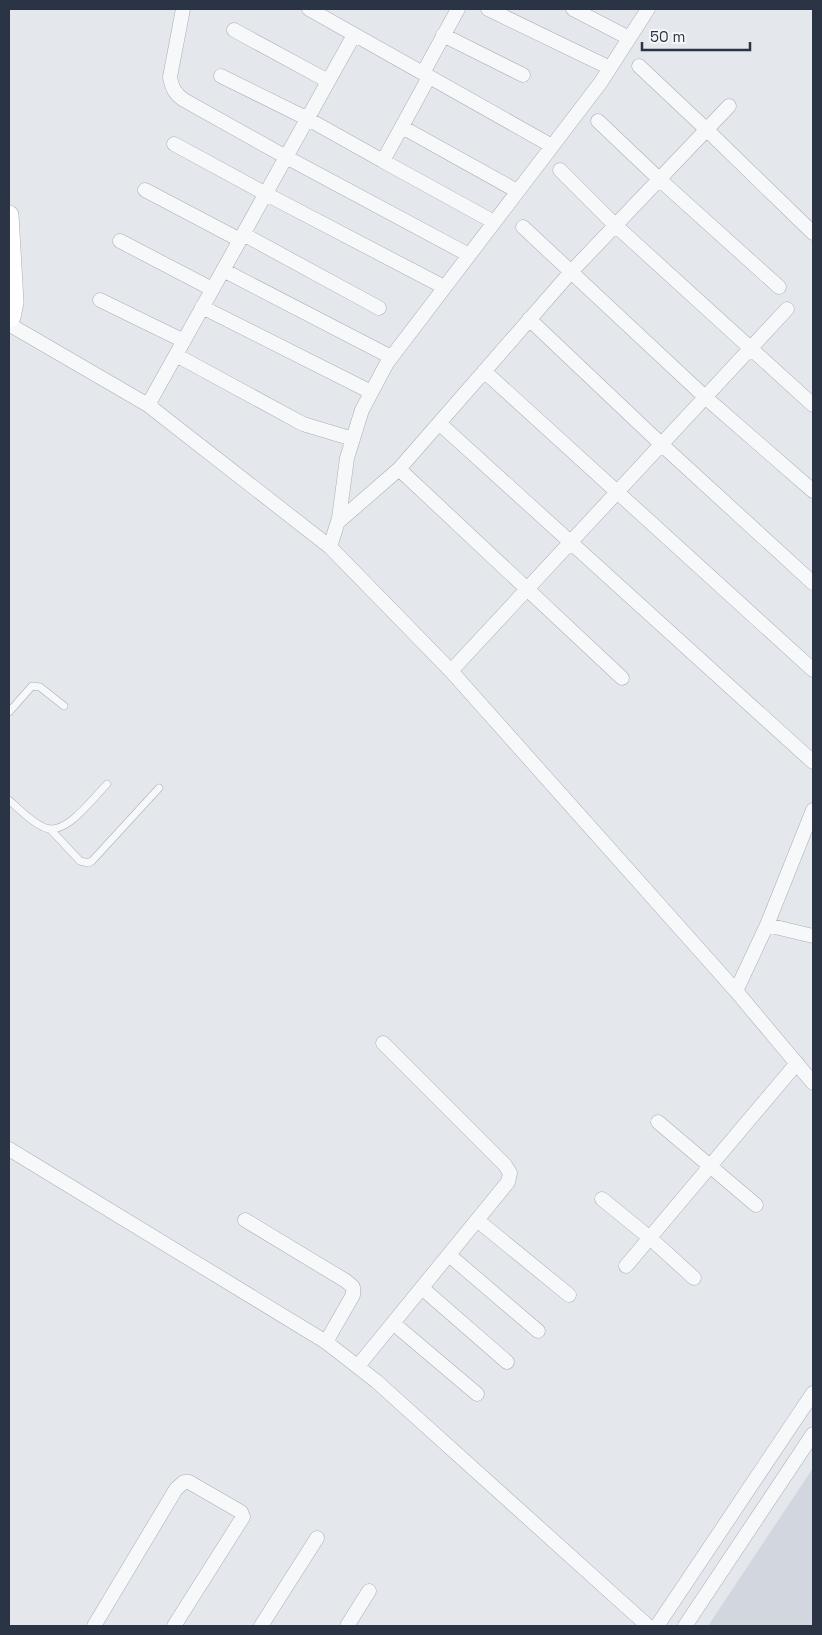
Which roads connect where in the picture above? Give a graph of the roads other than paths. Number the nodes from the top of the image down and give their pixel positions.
1 (182, 9) edge
2 (458, 9) edge
3 (488, 9) edge
4 (573, 9) edge
5 (648, 9) edge
6 (312, 10) edge
7 (234, 30) dead end
8 (354, 34) junction
9 (444, 35) junction
10 (629, 38) junction
11 (639, 66) dead end
12 (610, 68) junction
13 (426, 75) junction
14 (523, 75) dead end
15 (221, 76) dead end
16 (328, 81) junction
17 (729, 106) dead end
18 (308, 119) junction
19 (598, 121) dead end
20 (402, 126) junction
21 (707, 130) junction
22 (174, 144) dead end
23 (552, 146) junction
24 (286, 157) junction
25 (383, 161) junction
26 (560, 170) dead end
27 (659, 180) junction
28 (145, 190) dead end
29 (517, 191) junction
30 (266, 194) junction
31 (9, 215) edge
32 (494, 222) junction
33 (616, 225) junction
34 (523, 227) dead end
35 (813, 233) edge
36 (242, 237) junction
37 (120, 241) dead end
38 (469, 255) junction
39 (223, 270) junction
40 (570, 273) junction
41 (779, 287) dead end
42 (444, 288) junction
43 (212, 290) junction
44 (100, 300) dead end
45 (202, 307) junction
46 (379, 308) dead end
47 (787, 309) dead end
48 (529, 319) junction
49 (10, 322) edge
50 (184, 341) junction
51 (751, 348) junction
52 (176, 355) junction
53 (391, 357) junction
54 (484, 371) junction
55 (371, 392) junction
56 (705, 397) junction
57 (148, 405) junction
58 (813, 405) edge
59 (439, 423) junction
60 (353, 439) junction
61 (661, 444) junction
62 (398, 469) junction
63 (813, 491) edge
64 (616, 493) junction
65 (338, 522) junction
66 (571, 542) junction
67 (330, 547) junction
68 (813, 583) edge
69 (528, 588) junction
70 (813, 670) edge
71 (451, 671) junction
72 (622, 678) dead end
73 (64, 706) dead end
74 (9, 712) edge
75 (813, 762) edge
76 (106, 784) dead end
77 (159, 788) dead end
78 (9, 800) edge
79 (813, 810) edge
80 (50, 829) junction
81 (767, 925) junction
82 (813, 936) edge
83 (736, 991) junction
84 (382, 1043) dead end
85 (797, 1063) junction
86 (813, 1082) edge
87 (658, 1122) dead end
88 (9, 1149) edge
89 (709, 1167) junction
90 (602, 1199) dead end
91 (756, 1205) dead end
92 (245, 1220) dead end
93 (477, 1220) junction
94 (650, 1238) junction
95 (449, 1254) junction
96 (626, 1266) dead end
97 (694, 1278) dead end
98 (422, 1288) junction
99 (568, 1295) dead end
100 (394, 1323) junction
101 (538, 1331) dead end
102 (326, 1342) junction
103 (507, 1362) dead end
104 (358, 1366) junction
105 (813, 1393) edge
106 (477, 1394) dead end
107 (813, 1434) edge
108 (317, 1538) dead end
109 (369, 1590) dead end
110 (94, 1626) edge
111 (174, 1626) edge
112 (261, 1626) edge
113 (347, 1626) edge
114 (648, 1626) edge
115 (657, 1626) edge
116 (685, 1626) edge

1 - 24 street
2 - 9 street
3 - 12 street
4 - 10 street
5 - 10 street
6 - 8 street
7 - 16 street
8 - 13 street
8 - 16 street
9 - 13 street
9 - 14 street
10 - 12 street
11 - 21 street
12 - 23 street
13 - 20 street
13 - 23 street
15 - 18 street
16 - 18 street
17 - 21 street
18 - 24 street
18 - 25 street
19 - 27 street
20 - 25 street
20 - 29 street
21 - 27 street
21 - 35 street
22 - 30 street
23 - 29 street
24 - 30 street
24 - 38 street
25 - 32 street
26 - 33 street
27 - 33 street
27 - 41 street
28 - 36 street
29 - 32 street
30 - 36 street
30 - 42 street
31 - 49 main road
32 - 38 street
33 - 40 street
33 - 51 street
34 - 40 street
36 - 39 street
36 - 46 street
37 - 43 street
38 - 42 street
39 - 43 street
39 - 53 street
40 - 48 street
40 - 56 street
42 - 53 street
43 - 45 street
44 - 50 street
45 - 50 street
45 - 55 street
47 - 51 street
48 - 54 street
48 - 61 street
49 - 57 street
50 - 52 street
51 - 56 street
51 - 58 street
52 - 57 street
52 - 60 street
53 - 55 street
54 - 59 street
54 - 64 street
55 - 60 street
56 - 61 street
56 - 63 street
57 - 67 street
59 - 62 street
59 - 66 street
60 - 65 street
61 - 64 street
61 - 68 street
62 - 65 street
62 - 69 street
64 - 66 street
64 - 70 street
65 - 67 street
66 - 69 street
66 - 75 street
67 - 71 street
69 - 71 street
69 - 72 street
71 - 83 street
73 - 74 lane
76 - 80 lane
77 - 80 lane
78 - 80 lane
79 - 81 street
81 - 82 street
81 - 83 street
83 - 85 street
84 - 93 street
85 - 86 street
85 - 89 street
87 - 89 street
88 - 102 street
89 - 91 street
89 - 94 street
90 - 94 street
92 - 102 street
93 - 95 street
93 - 99 street
94 - 96 street
94 - 97 street
95 - 98 street
95 - 101 street
98 - 100 street
98 - 103 street
100 - 104 street
100 - 106 street
102 - 104 street
104 - 114 street
105 - 115 street
107 - 116 street
108 - 112 street
109 - 113 street
110 - 111 street

